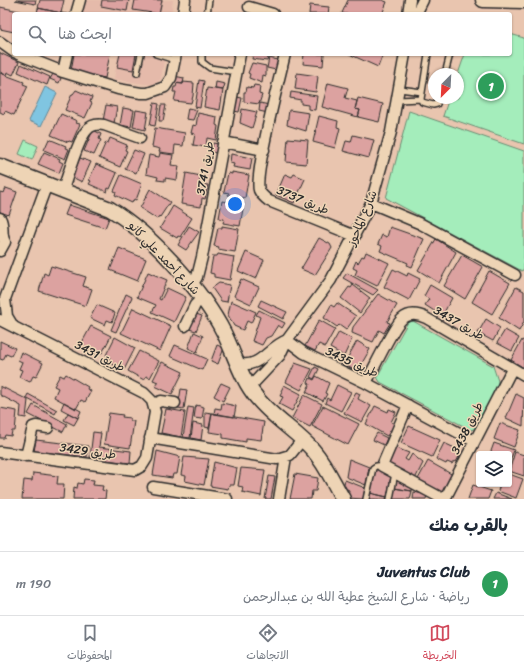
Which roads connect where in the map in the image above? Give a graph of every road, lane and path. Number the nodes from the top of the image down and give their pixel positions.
1 (80, 0) edge
2 (185, 0) edge
3 (209, 0) edge
4 (410, 0) edge
5 (423, 0) edge
6 (484, 0) edge
7 (524, 1) edge
8 (249, 7) edge
9 (77, 12) edge
10 (183, 12) edge
11 (207, 12) edge
12 (266, 12) edge
13 (408, 12) edge
14 (417, 12) edge
15 (0, 42) edge
16 (12, 51) edge
17 (23, 56) edge
18 (67, 56) edge
19 (141, 56) edge
20 (176, 56) edge
21 (202, 56) edge
22 (240, 56) edge
23 (285, 56) edge
24 (405, 56) edge
25 (428, 56) edge
26 (449, 56) edge
27 (446, 68) edge
28 (63, 72) junction
29 (236, 72) junction
30 (137, 73) dead end
31 (400, 89) junction
32 (422, 92) junction
33 (421, 99) junction
34 (398, 100) junction
35 (428, 104) edge
36 (140, 138) dead end
37 (223, 142) junction
38 (264, 150) junction
39 (0, 166) edge
40 (44, 182) junction
41 (63, 189) junction
42 (371, 203) junction
43 (0, 218) edge
44 (355, 236) junction
45 (5, 242) junction
46 (20, 247) junction
47 (0, 251) edge
48 (515, 275) dead end
49 (192, 286) junction
50 (3, 294) edge
51 (202, 298) junction
52 (0, 320) edge
53 (13, 326) junction
54 (184, 326) dead end
55 (287, 340) junction
56 (237, 363) junction
57 (512, 369) junction
58 (524, 375) edge
59 (246, 382) junction
60 (366, 383) junction
61 (175, 403) dead end
62 (154, 404) junction
63 (408, 405) junction
64 (48, 428) dead end
65 (150, 438) junction
66 (302, 440) junction
67 (474, 441) junction
68 (0, 452) edge
69 (26, 456) junction
70 (286, 457) junction
71 (382, 466) junction
72 (395, 473) junction
73 (153, 486) dead end
74 (227, 499) edge
75 (279, 499) edge
76 (343, 499) edge
77 (366, 499) edge
78 (390, 499) edge
79 (444, 499) edge

1 - 9 street
2 - 10 street
3 - 11 lane
4 - 13 street
5 - 14 street
6 - 7 street
8 - 12 street
15 - 16 street
17 - 28 street
18 - 28 street
19 - 30 lane
20 - 28 street
21 - 29 lane
22 - 29 street, طريق 3741
23 - 38 street, طريق 3737
24 - 31 street, شارع الماحوز
25 - 32 lane
26 - 27 lane
29 - 37 street, طريق 3741
31 - 32 lane
31 - 34 street, شارع الماحوز
32 - 33 lane
33 - 34 lane
33 - 35 lane
34 - 42 street, شارع الماحوز
36 - 41 street
37 - 38 street
37 - 49 street, طريق 3741
38 - 44 street, طريق 3737
39 - 40 street, شارع أحمد علي كانو
40 - 41 street, شارع أحمد علي كانو
40 - 46 street
41 - 49 street, شارع أحمد علي كانو
42 - 44 street, شارع الماحوز
42 - 48 street
43 - 45 street
44 - 55 street, شارع الماحوز
45 - 46 street
45 - 47 street
46 - 50 street
49 - 51 street, شارع أحمد علي كانو
50 - 53 street
51 - 54 street
51 - 56 street, شارع أحمد علي كانو
52 - 53 street, طريق 3431
53 - 62 street, طريق 3431
55 - 56 street, شارع الماحوز
55 - 59 street, شارع الماحوز
55 - 60 street, طريق 3435
56 - 59 street, شارع أحمد علي كانو
57 - 58 street, طريق 3437
57 - 60 street, طريق 3437
57 - 67 street, طريق 3438
59 - 66 street
60 - 63 street, طريق 3435
61 - 62 street
62 - 65 street
63 - 67 street, طريق 3435
63 - 71 street
64 - 69 street
65 - 69 street, طريق 3429
65 - 70 street
66 - 70 street
66 - 76 street
67 - 79 street, طريق 3438
68 - 69 street, طريق 3429
70 - 75 street
71 - 72 street
71 - 77 lane
72 - 78 lane
72 - 79 street
73 - 74 street

